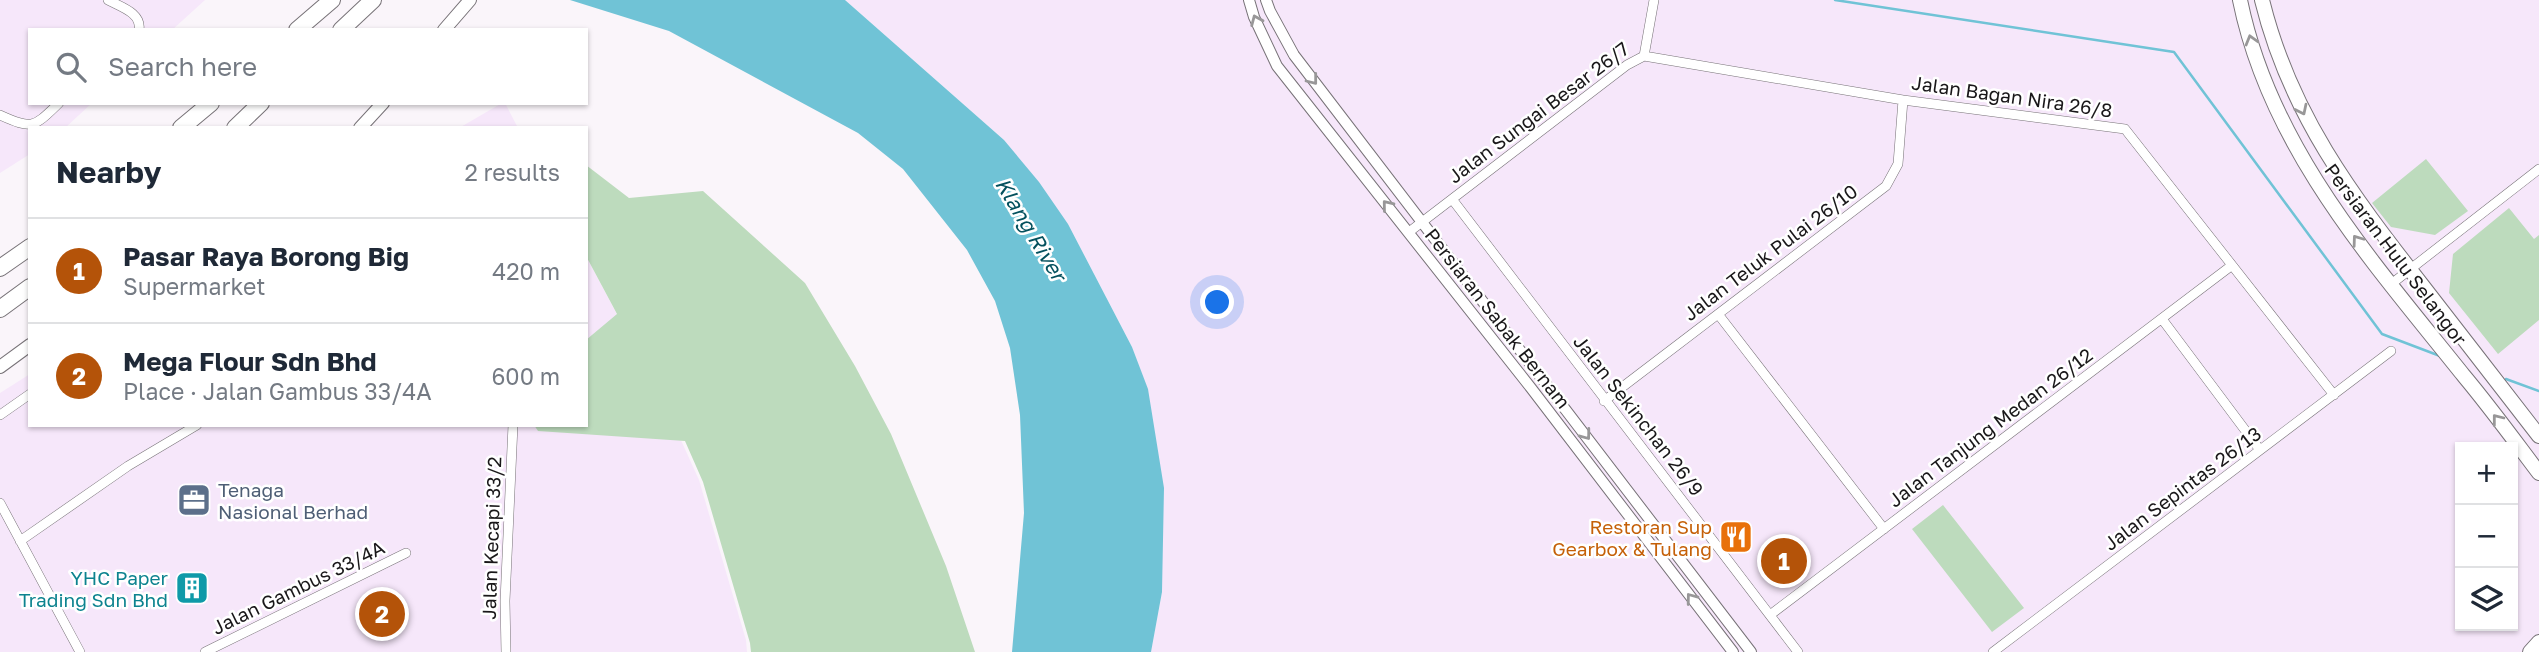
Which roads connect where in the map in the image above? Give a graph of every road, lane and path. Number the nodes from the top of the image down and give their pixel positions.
1 (108, 0) edge
2 (332, 0) edge
3 (470, 0) edge
4 (1249, 0) edge
5 (1266, 0) edge
6 (1654, 0) edge
7 (2240, 0) edge
8 (2262, 0) edge
9 (371, 2) edge
10 (139, 28) edge
11 (299, 28) edge
12 (343, 28) edge
13 (446, 28) edge
14 (1644, 56) junction
15 (1903, 100) junction
16 (58, 105) edge
17 (209, 105) edge
18 (259, 105) edge
19 (380, 106) edge
20 (0, 116) edge
21 (183, 126) edge
22 (237, 126) edge
23 (362, 126) edge
24 (372, 126) edge
25 (2539, 169) edge
26 (1452, 199) junction
27 (1423, 221) junction
28 (1409, 232) junction
29 (28, 248) edge
30 (2231, 266) junction
31 (0, 268) edge
32 (2409, 269) junction
33 (2390, 285) junction
34 (28, 288) edge
35 (0, 309) edge
36 (1718, 314) junction
37 (2162, 319) junction
38 (28, 346) edge
39 (2391, 351) dead end
40 (0, 367) edge
41 (28, 395) edge
42 (2334, 395) junction
43 (1604, 401) junction
44 (0, 415) edge
45 (194, 427) edge
46 (513, 427) edge
47 (2538, 435) edge
48 (2260, 450) junction
49 (2539, 474) edge
50 (0, 503) edge
51 (1884, 529) junction
52 (20, 541) junction
53 (406, 553) dead end
54 (1770, 615) junction
55 (2539, 642) edge
56 (80, 652) edge
57 (205, 652) edge
58 (506, 652) edge
59 (1732, 652) edge
60 (1751, 652) edge
61 (1798, 652) edge
62 (1993, 652) edge
63 (2530, 652) edge

1 - 10 street
2 - 11 highway
3 - 13 main road
28 -> 4 street, Persiaran Sabak Bernam
5 -> 27 street, Persiaran Sabak Bernam
6 - 14 street, Jalan Sungai Besar 26/7
33 -> 7 main road, Persiaran Hulu Selangor
8 -> 32 main road, Persiaran Hulu Selangor
9 - 12 highway
14 - 15 street, Jalan Bagan Nira 26/8
14 - 26 street, Jalan Sungai Besar 26/7
15 - 30 street, Jalan Bagan Nira 26/8
15 - 36 street, Jalan Teluk Pulai 26/10
16 - 20 street
17 - 21 highway
18 - 22 highway
19 - 23 main road
19 - 24 street
25 - 32 street
26 - 27 street, Jalan Sungai Besar 26/7
26 - 43 street, Jalan Sekinchan 26/9
27 - 28 street, Jalan Sungai Besar 26/7
27 -> 60 street, Persiaran Sabak Bernam
59 -> 28 street, Persiaran Sabak Bernam
29 - 31 highway
30 - 37 street, Jalan Tanjung Medan 26/12
30 - 42 street, Jalan Bagan Nira 26/8
32 - 33 street
32 - 47 main road, Persiaran Hulu Selangor
49 -> 33 main road, Persiaran Hulu Selangor
34 - 35 highway
36 - 43 street, Jalan Teluk Pulai 26/10
36 - 51 street
37 - 48 street
37 - 51 street, Jalan Tanjung Medan 26/12
38 - 40 main road
39 - 42 street, Jalan Sepintas 26/13
41 - 44 street
42 - 48 street, Jalan Sepintas 26/13
43 - 54 street, Jalan Sekinchan 26/9
45 - 52 street
46 - 58 street, Jalan Kecapi 33/2
48 - 62 street, Jalan Sepintas 26/13
50 - 52 street
51 - 54 street, Jalan Tanjung Medan 26/12
52 - 56 street
53 - 57 street, Jalan Gambus 33/4A
54 - 61 street, Jalan Sekinchan 26/9
55 - 63 main road

